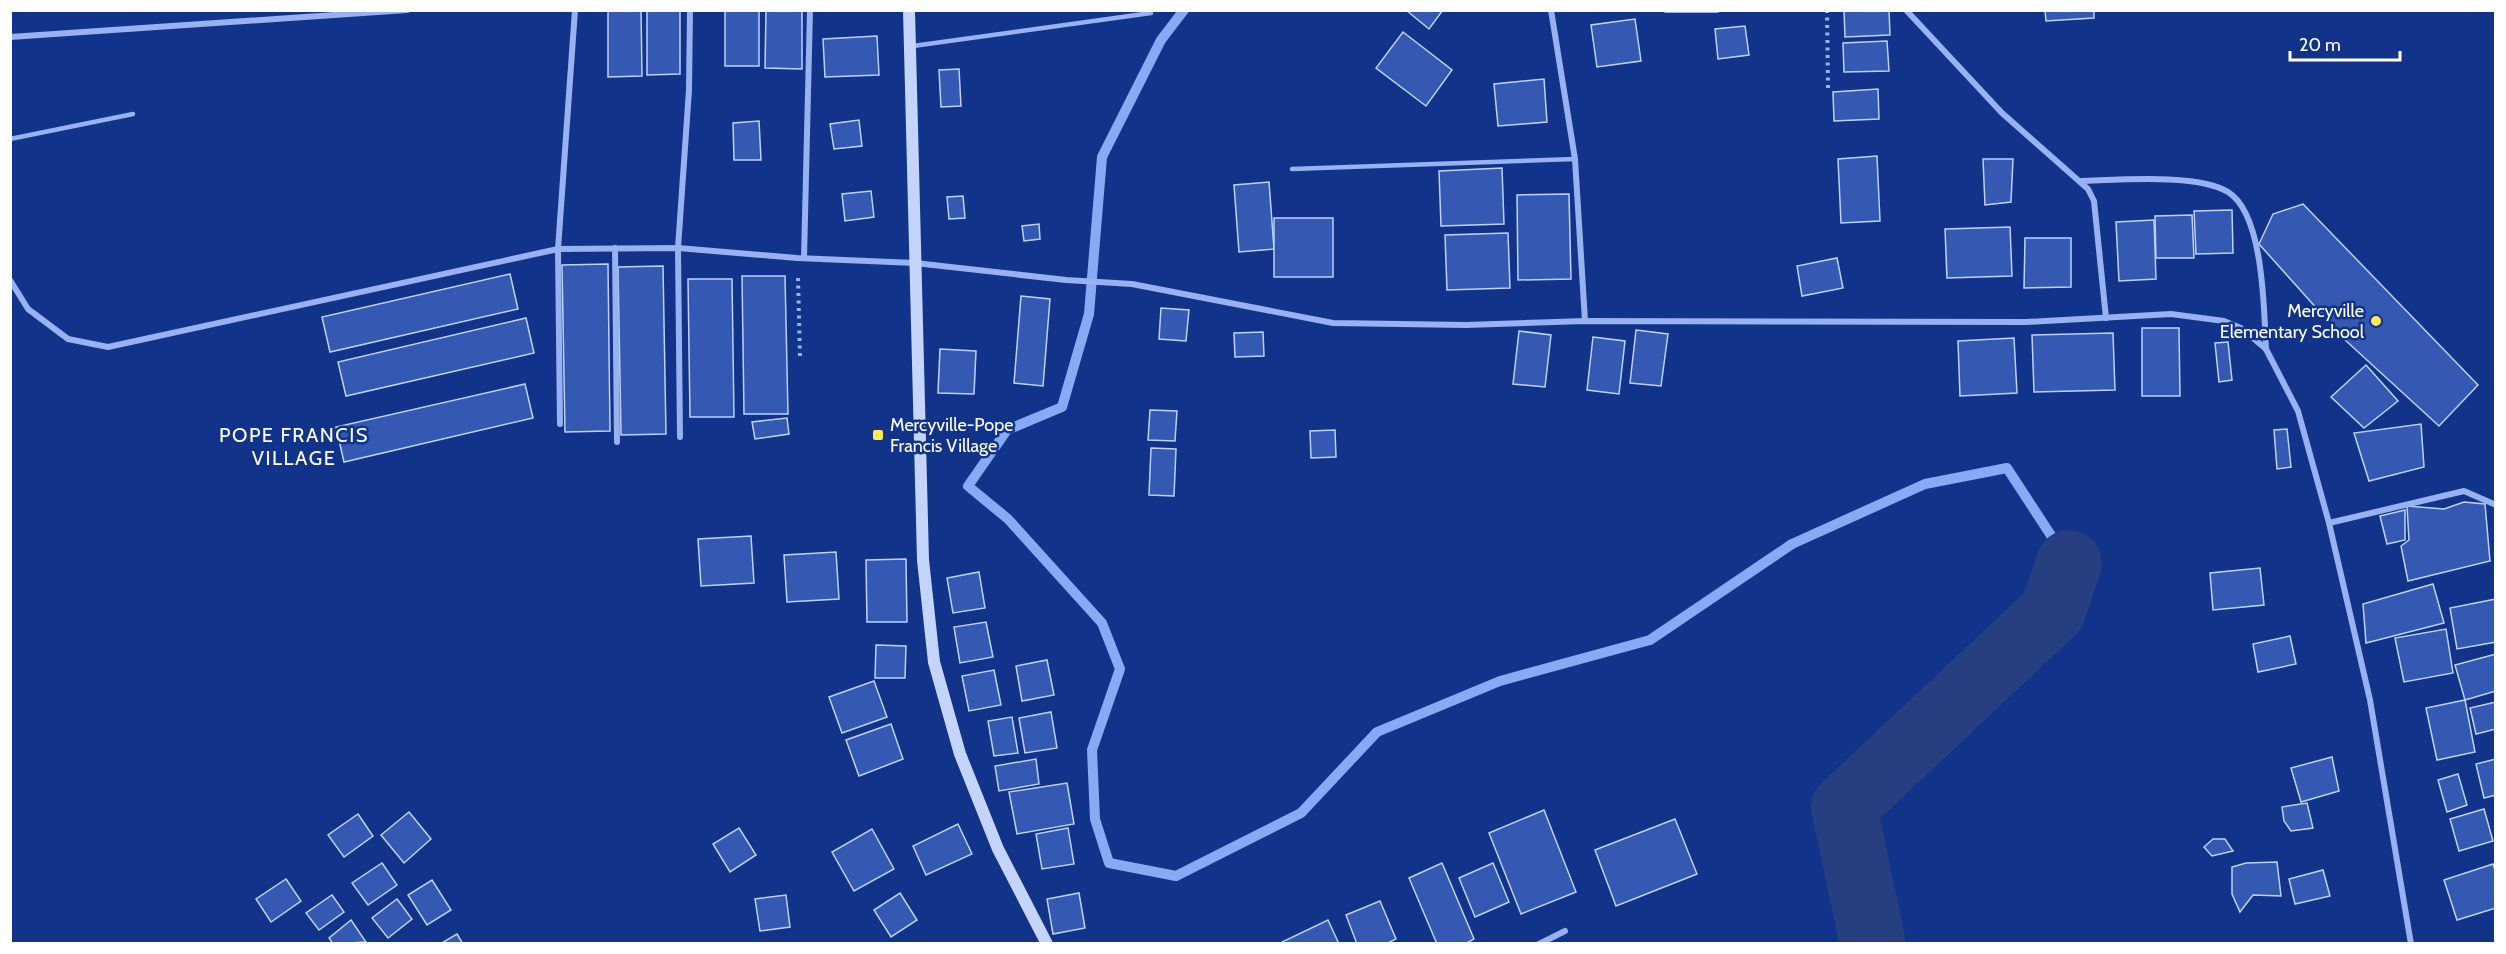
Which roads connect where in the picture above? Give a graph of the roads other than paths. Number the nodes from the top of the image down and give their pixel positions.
1 (407, 10) edge
2 (575, 10) edge
3 (690, 10) edge
4 (810, 10) edge
5 (909, 10) edge
6 (1551, 10) edge
7 (1666, 10) edge
8 (1717, 10) edge
9 (1906, 10) edge
10 (1150, 13) dead end
11 (10, 37) edge
12 (910, 47) junction
13 (134, 114) dead end
14 (10, 139) edge
15 (1575, 159) junction
16 (1292, 169) dead end
17 (2081, 181) junction
18 (615, 248) junction
19 (678, 248) junction
20 (558, 249) junction
21 (801, 258) junction
22 (915, 263) junction
23 (10, 280) edge
24 (2106, 318) junction
25 (1585, 321) junction
26 (2266, 349) junction
27 (560, 424) dead end
28 (680, 437) dead end
29 (617, 442) dead end
30 (2496, 505) edge
31 (2329, 523) junction
32 (1565, 931) dead end
33 (1047, 944) edge
34 (1539, 944) edge
35 (2410, 944) edge

1 - 11 street
2 - 20 street
3 - 19 street
4 - 21 street
5 - 12 street
6 - 15 street
7 - 8 street
9 - 17 street
10 - 12 lane
12 - 22 street
13 - 14 lane
15 - 16 lane
15 - 25 street
17 - 24 street
17 - 26 street
18 - 19 street
18 - 20 street
18 - 29 street
19 - 21 street
19 - 28 street
20 - 23 street
20 - 27 street
21 - 22 street
22 - 25 street
22 - 33 street
24 - 25 street
24 - 26 street
26 - 31 street
30 - 31 street
31 - 35 street
32 - 34 street

